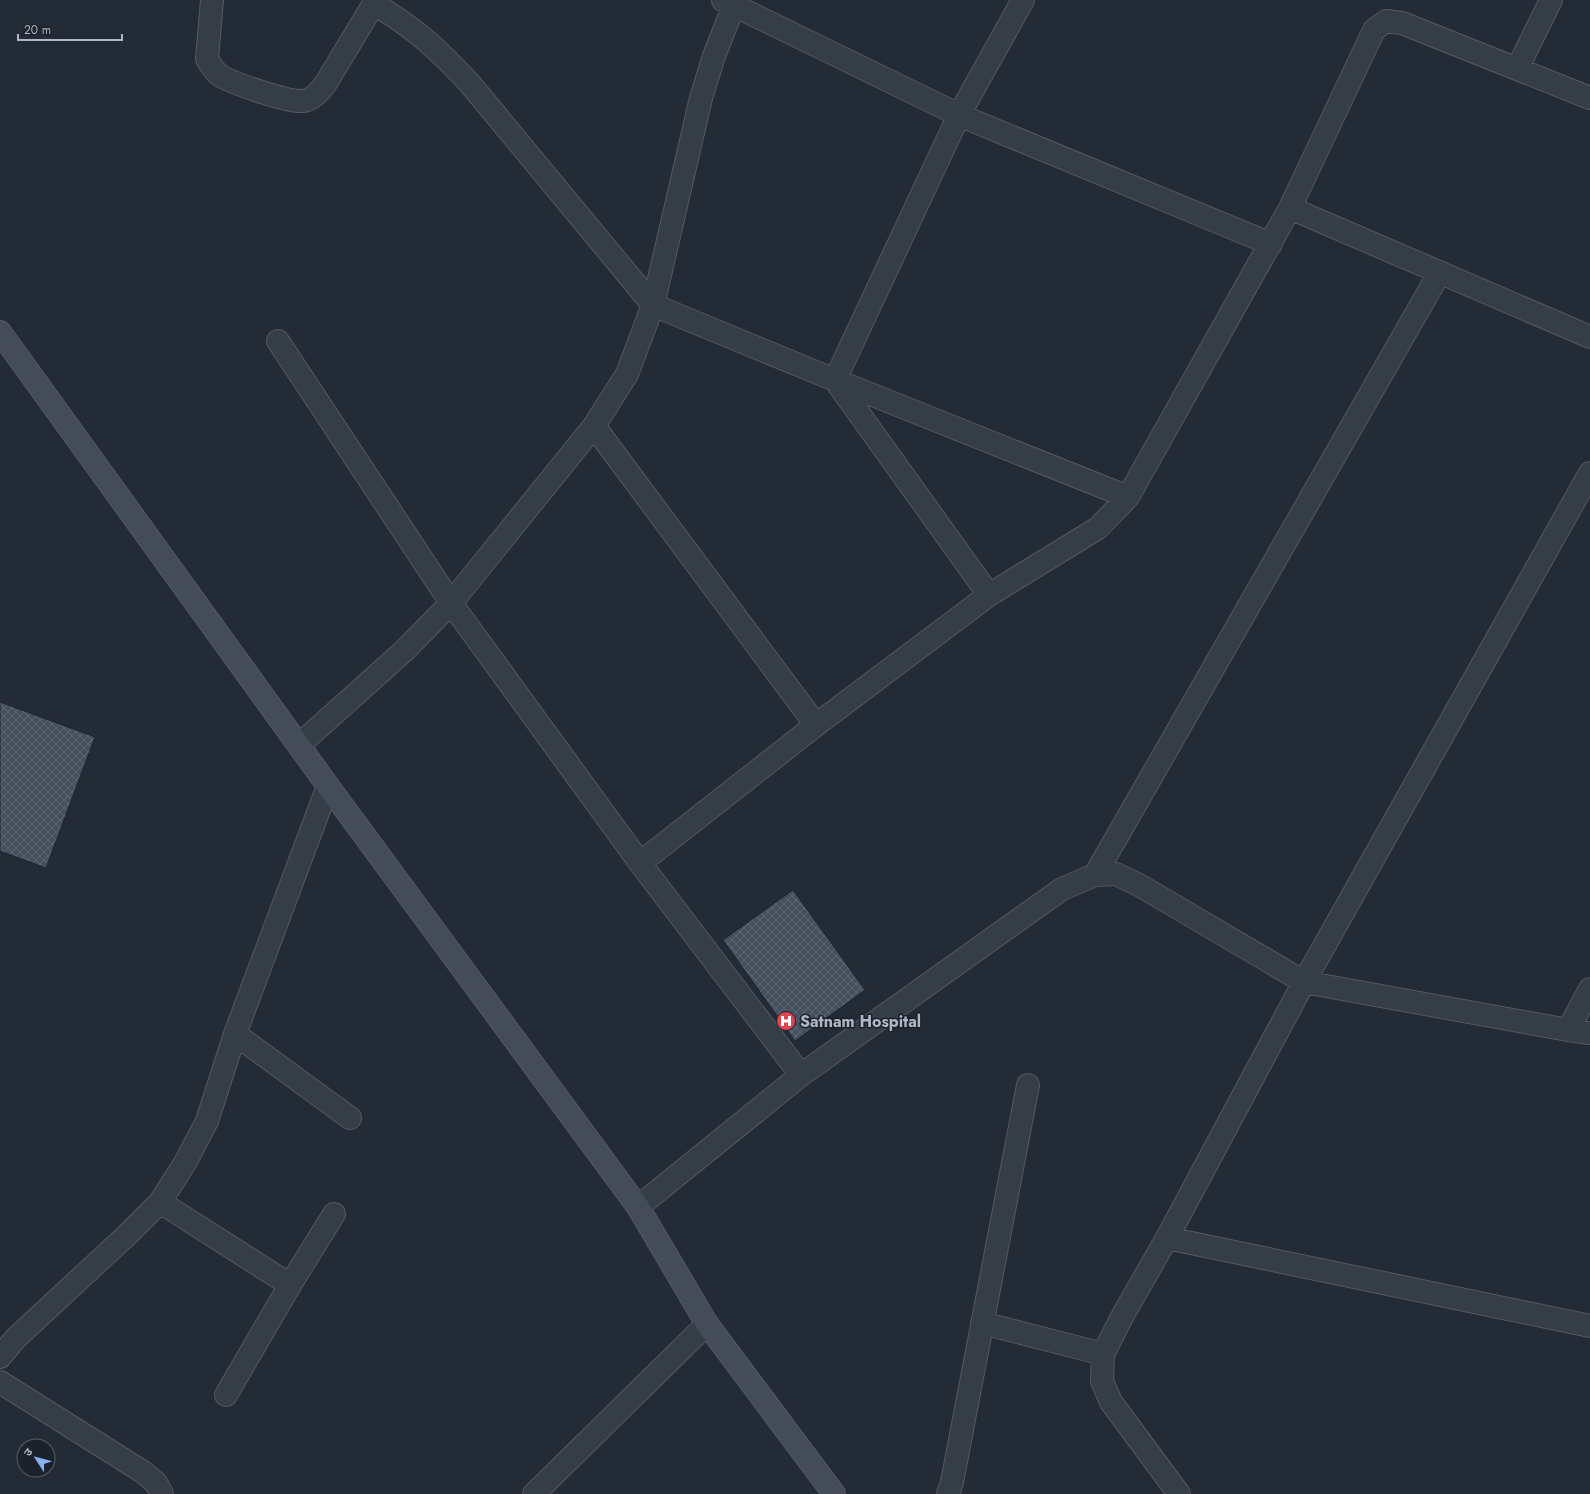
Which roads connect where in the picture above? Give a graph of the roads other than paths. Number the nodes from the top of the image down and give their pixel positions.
1 (212, 0) edge
2 (1023, 0) edge
3 (1551, 0) edge
4 (375, 2) edge
5 (731, 2) edge
6 (1517, 69) junction
7 (1590, 98) edge
8 (959, 115) junction
9 (1290, 208) junction
10 (1270, 244) junction
11 (1440, 272) junction
12 (653, 305) junction
13 (0, 332) edge
14 (1590, 337) edge
15 (278, 341) dead end
16 (834, 380) junction
17 (594, 426) junction
18 (1590, 473) edge
19 (1128, 498) junction
20 (989, 595) junction
21 (451, 603) junction
22 (816, 725) junction
23 (299, 745) junction
24 (328, 786) junction
25 (640, 863) junction
26 (1095, 874) junction
27 (1304, 982) junction
28 (1590, 989) edge
29 (1568, 1030) junction
30 (1590, 1033) edge
31 (235, 1034) junction
32 (801, 1075) junction
33 (1028, 1085) dead end
34 (350, 1118) dead end
35 (160, 1202) junction
36 (638, 1207) junction
37 (334, 1214) dead end
38 (1167, 1238) junction
39 (290, 1285) junction
40 (982, 1323) junction
41 (707, 1324) junction
42 (1590, 1326) edge
43 (1103, 1354) junction
44 (0, 1357) edge
45 (0, 1382) edge
46 (226, 1395) dead end
47 (162, 1494) edge
48 (534, 1494) edge
49 (834, 1494) edge
50 (948, 1494) edge
51 (1179, 1494) edge

1 - 4 street
2 - 8 street
3 - 6 street
4 - 12 street
5 - 8 street
5 - 12 street
6 - 7 street
6 - 9 street
8 - 10 street
8 - 16 street
9 - 10 street
9 - 11 street
10 - 19 street
11 - 14 street
11 - 26 street
12 - 16 street
12 - 17 street
13 - 23 main road
15 - 21 street
16 - 19 street
16 - 20 street
17 - 21 street
17 - 22 street
18 - 27 street
19 - 20 street
20 - 22 street
21 - 23 street
21 - 25 street
22 - 25 street
23 - 24 main road
24 - 31 street
24 - 36 main road
25 - 32 street
26 - 27 street
26 - 32 street
27 - 29 street
27 - 38 street
28 - 29 street
29 - 30 street
31 - 34 street
31 - 35 street
32 - 36 street
33 - 40 street
35 - 39 street
35 - 44 street
36 - 41 main road
37 - 39 street
38 - 42 street
38 - 43 street
39 - 46 street
40 - 43 street
40 - 50 street
41 - 48 street
41 - 49 main road
43 - 51 street
45 - 47 street

